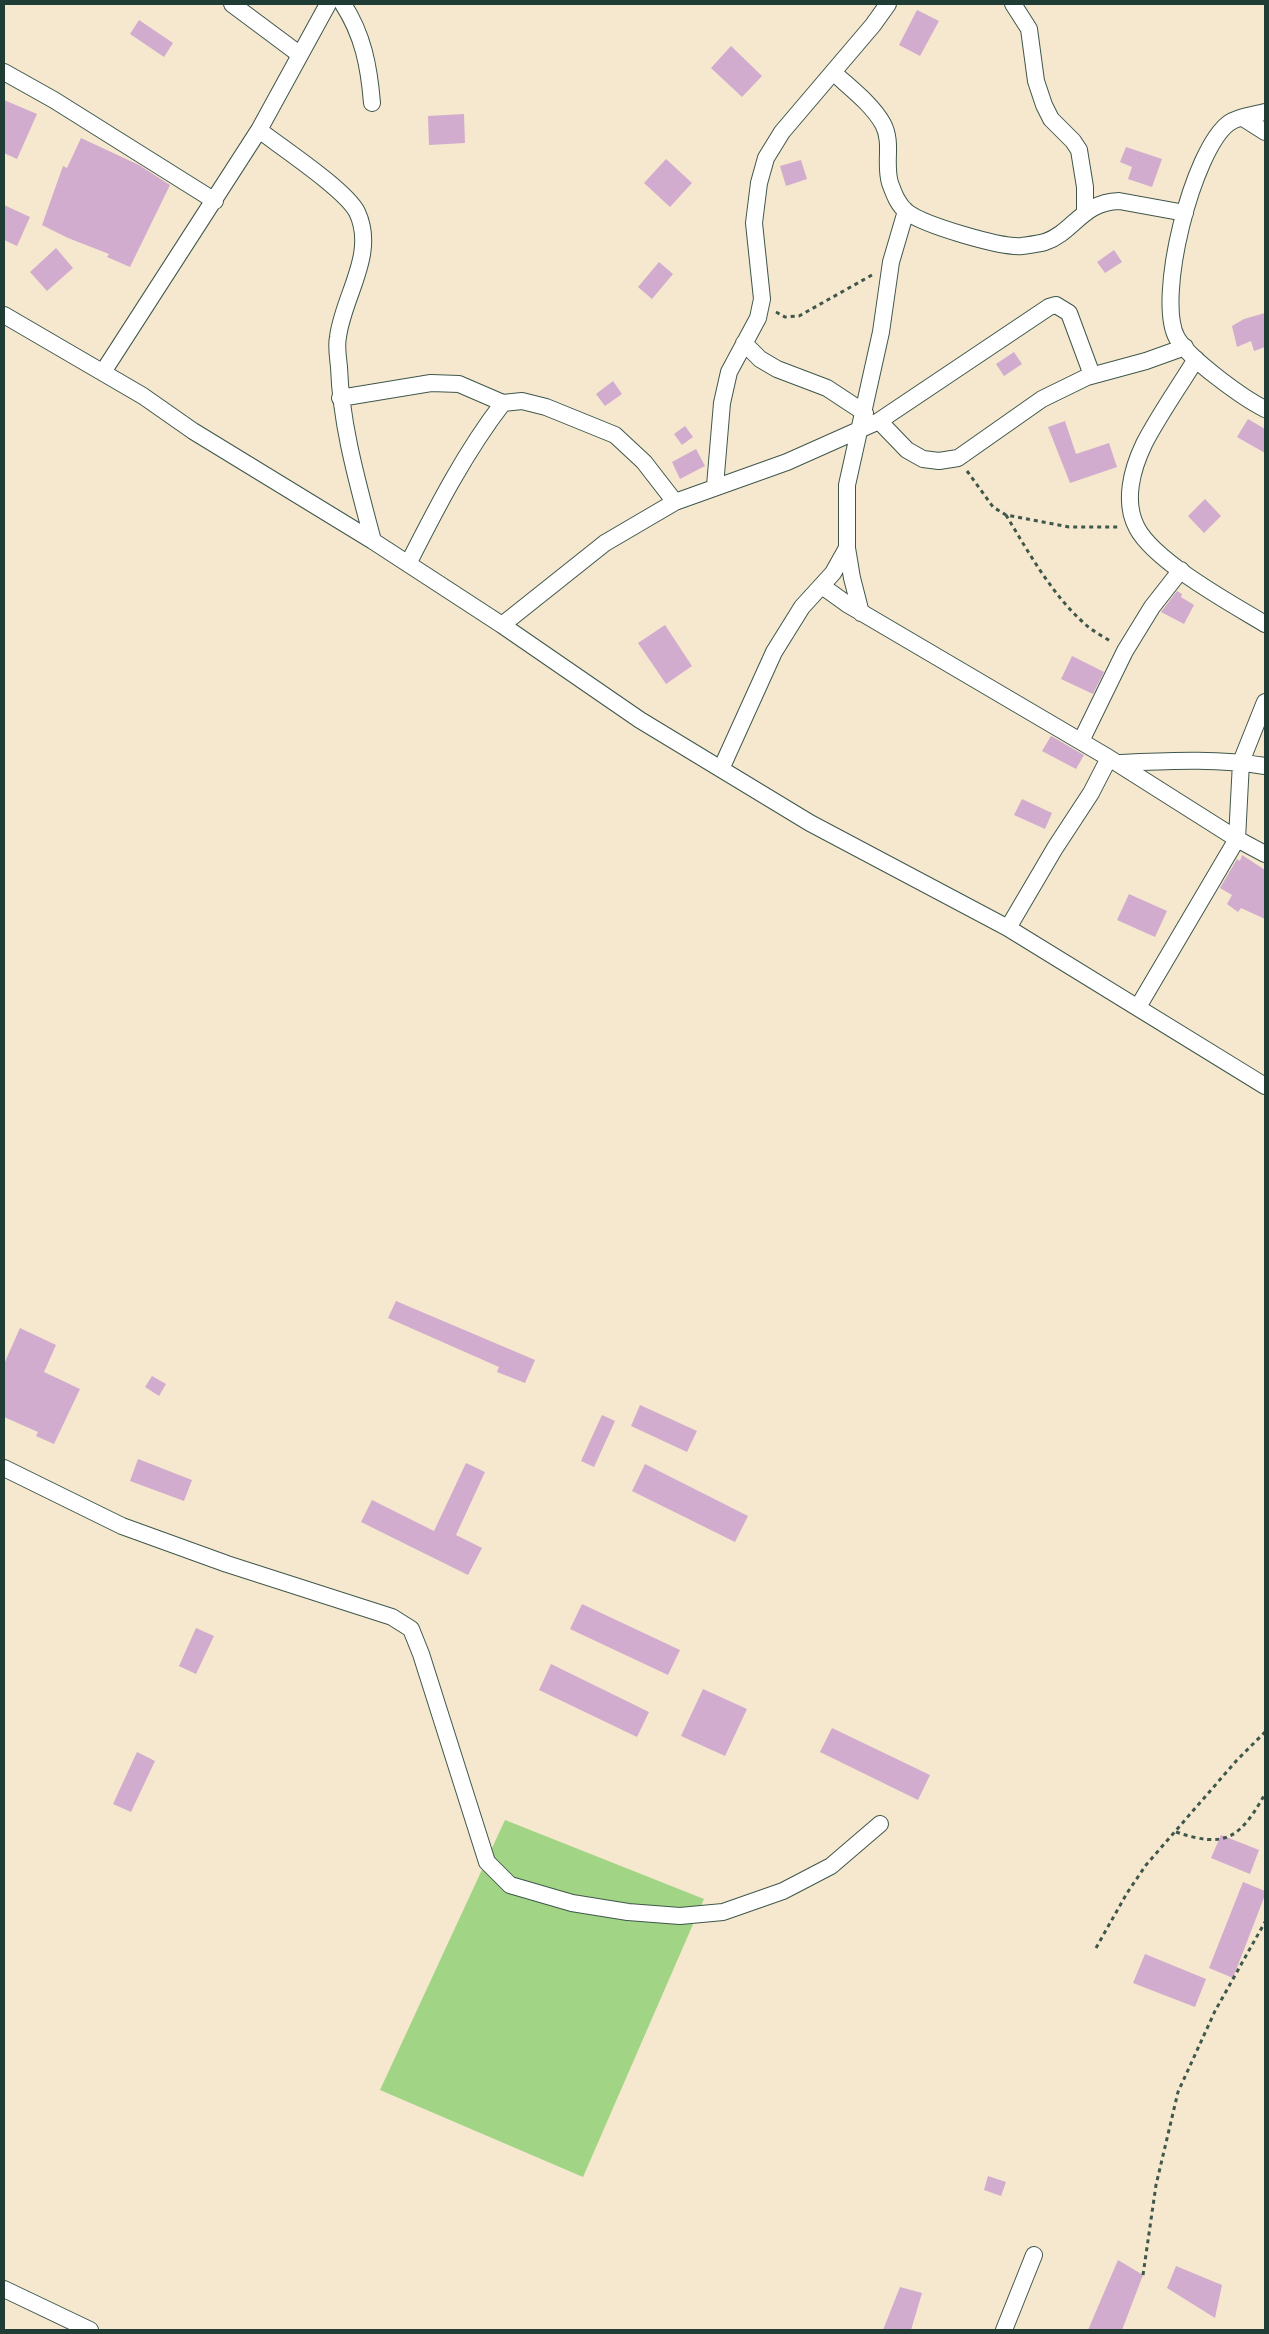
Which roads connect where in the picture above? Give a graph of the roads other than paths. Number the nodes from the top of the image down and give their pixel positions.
1 (232, 4) edge
2 (328, 4) edge
3 (343, 4) edge
4 (888, 4) edge
5 (1013, 4) edge
6 (300, 54) junction
7 (4, 72) edge
8 (833, 72) junction
9 (372, 103) dead end
10 (1265, 112) edge
11 (1243, 118) junction
12 (259, 130) junction
13 (1265, 132) edge
14 (215, 201) junction
15 (906, 211) junction
16 (1084, 211) junction
17 (1185, 213) junction
18 (4, 315) edge
19 (744, 343) junction
20 (1190, 353) junction
21 (103, 372) junction
22 (1092, 375) junction
23 (340, 398) junction
24 (503, 404) junction
25 (1265, 409) edge
26 (864, 413) junction
27 (879, 421) junction
28 (860, 430) junction
29 (715, 486) junction
30 (675, 502) junction
31 (373, 541) junction
32 (847, 548) junction
33 (408, 564) junction
34 (1181, 570) junction
35 (822, 586) junction
36 (861, 612) junction
37 (1265, 624) edge
38 (502, 625) junction
39 (1265, 702) edge
40 (1081, 741) junction
41 (1114, 761) junction
42 (1241, 762) junction
43 (1265, 766) edge
44 (721, 768) junction
45 (1236, 839) junction
46 (1265, 854) edge
47 (1008, 928) junction
48 (1138, 1006) junction
49 (1265, 1086) edge
50 (4, 1468) edge
51 (880, 1824) dead end
52 (1034, 2255) dead end
53 (4, 2289) edge
54 (90, 2330) edge
55 (1004, 2330) edge

1 - 6 street
2 - 6 street
3 - 9 street
4 - 8 street
5 - 16 street
6 - 12 street
7 - 14 street
8 - 15 street
8 - 19 street
10 - 11 street
11 - 13 street
11 - 17 street
12 - 14 street
12 - 23 street
14 - 21 street
15 - 16 street
15 - 26 street
16 - 17 street
17 - 20 street
18 - 21 street
19 - 26 street
19 - 29 street
20 - 22 street
20 - 25 street
20 - 34 street
21 - 31 street
22 - 27 street
22 - 27 street
23 - 24 street
23 - 31 street
24 - 30 street
24 - 33 street
26 - 28 street
27 - 28 street
28 - 29 street
28 - 32 street
29 - 30 street
30 - 38 street
31 - 33 street
32 - 35 street
32 - 36 street
33 - 38 street
34 - 37 street
34 - 40 street
35 - 36 street
35 - 44 street
36 - 40 street
38 - 44 street
39 - 42 street
40 - 41 street
41 - 42 street
41 - 45 street
41 - 47 street
42 - 43 street
42 - 45 street
44 - 47 street
45 - 46 street
45 - 48 street
47 - 48 street
48 - 49 street
50 - 51 street
52 - 55 street
53 - 54 street

